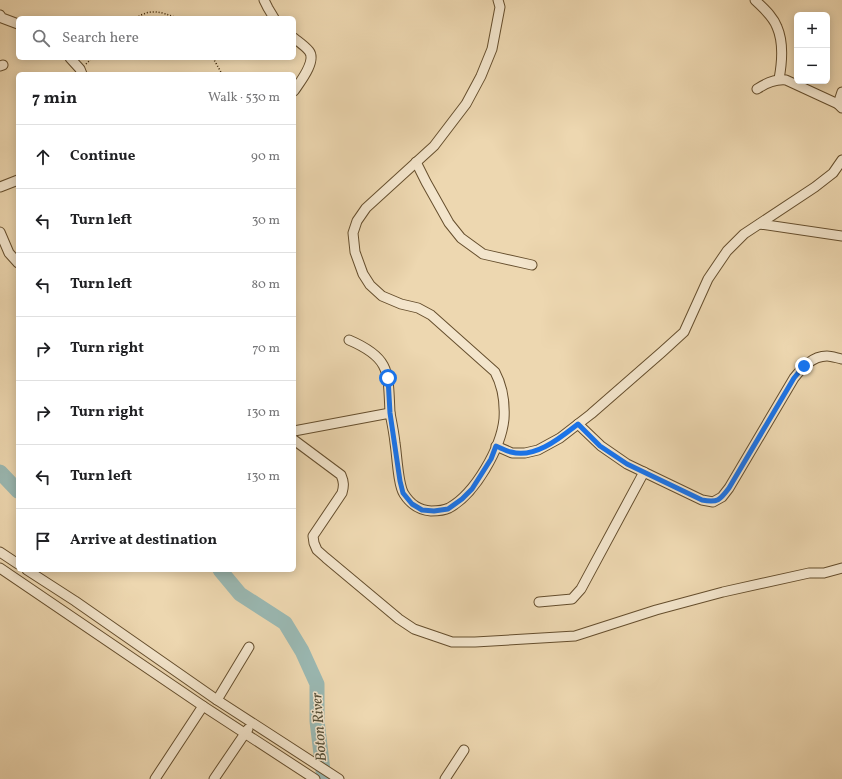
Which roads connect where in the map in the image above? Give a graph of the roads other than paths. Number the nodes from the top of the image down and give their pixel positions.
1 (264, 0) edge
2 (498, 0) edge
3 (755, 0) edge
4 (0, 15) edge
5 (273, 16) edge
6 (16, 23) edge
7 (296, 40) edge
8 (72, 60) edge
9 (81, 72) edge
10 (779, 79) junction
11 (296, 88) edge
12 (757, 89) dead end
13 (842, 92) edge
14 (840, 106) edge
15 (842, 160) edge
16 (416, 162) junction
17 (16, 181) edge
18 (0, 187) edge
19 (760, 224) junction
20 (0, 232) edge
21 (842, 236) edge
22 (16, 261) edge
23 (532, 265) dead end
24 (349, 340) dead end
25 (842, 359) edge
26 (390, 413) junction
27 (578, 424) junction
28 (296, 431) edge
29 (296, 441) edge
30 (496, 446) junction
31 (644, 472) junction
32 (0, 552) edge
33 (16, 563) edge
34 (0, 568) edge
35 (842, 568) edge
36 (30, 572) edge
37 (539, 602) dead end
38 (249, 647) dead end
39 (217, 700) junction
40 (203, 706) junction
41 (252, 724) junction
42 (244, 733) junction
43 (464, 750) dead end
44 (155, 779) edge
45 (214, 779) edge
46 (315, 779) edge
47 (338, 779) edge
48 (445, 779) edge

1 - 5 street
2 - 16 street
3 - 10 street
4 - 6 street
7 - 11 street
8 - 9 street
10 - 12 street
10 - 14 street
13 - 14 street
15 - 19 street
16 - 23 street
16 - 30 street
17 - 18 street
19 - 21 street
19 - 27 street
20 - 22 street
24 - 26 street
25 - 31 street
26 - 28 street
26 - 30 street
27 - 30 street
27 - 31 street
29 - 35 street
31 - 37 street
32 - 33 street
34 - 40 street
36 - 39 street
38 - 39 street
39 - 41 street
40 - 42 street
40 - 44 street
41 - 42 street
41 - 47 street
42 - 45 street
42 - 46 street
43 - 48 street

